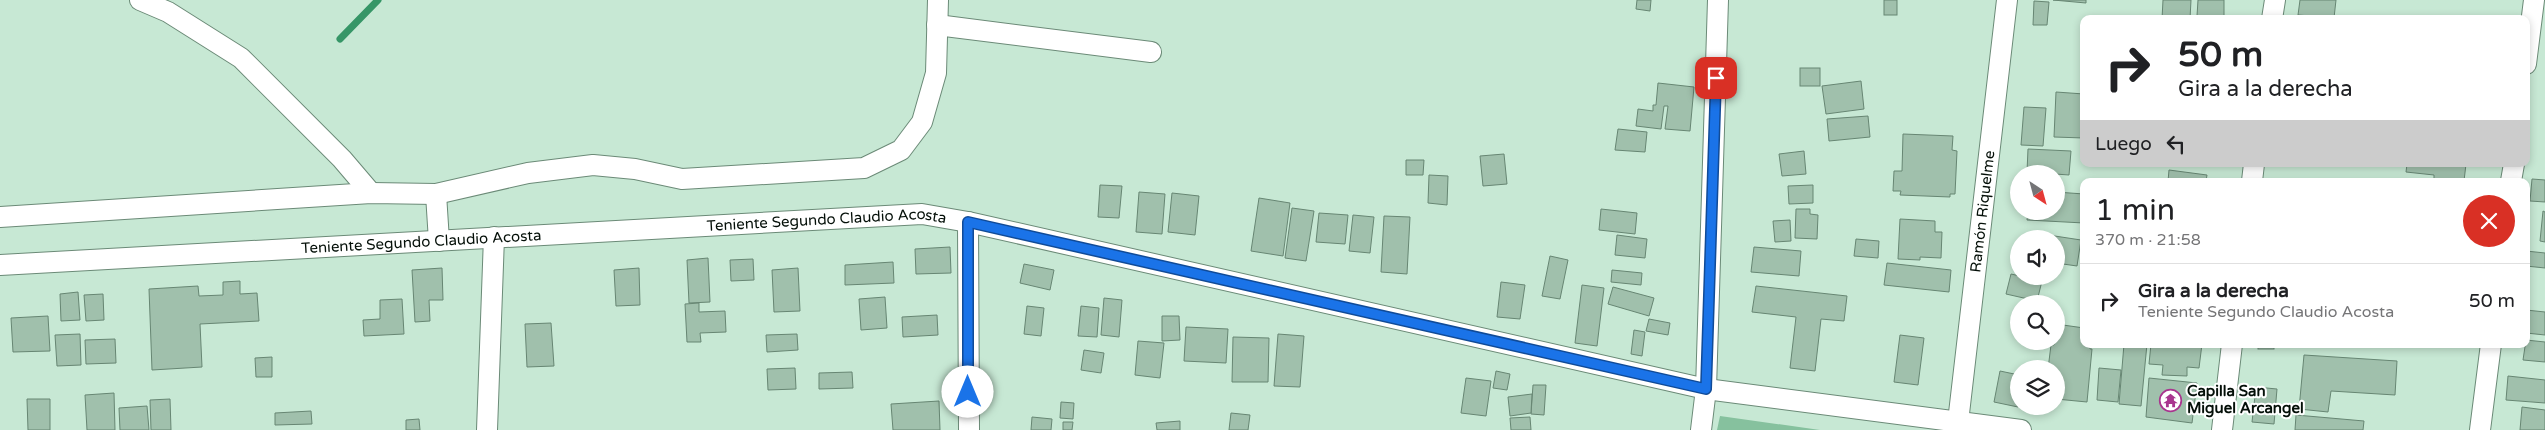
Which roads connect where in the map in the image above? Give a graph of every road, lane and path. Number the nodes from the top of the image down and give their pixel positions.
1 (140, 0) edge
2 (938, 0) edge
3 (1718, 0) edge
4 (2007, 0) edge
5 (2274, 0) edge
6 (2534, 0) edge
7 (2272, 15) edge
8 (937, 25) junction
9 (2530, 32) edge
10 (1151, 52) dead end
11 (371, 194) junction
12 (436, 194) junction
13 (0, 217) edge
14 (968, 222) junction
15 (494, 238) junction
16 (439, 241) junction
17 (0, 265) edge
18 (2232, 348) edge
19 (2490, 348) edge
20 (1706, 389) junction
21 (1958, 422) junction
22 (487, 430) edge
23 (968, 430) edge
24 (1700, 430) edge
25 (2021, 430) edge
26 (2222, 430) edge
27 (2480, 430) edge

1 - 11 street
2 - 8 street
3 - 20 street
4 - 21 street, Ramón Riquelme
5 - 7 street
6 - 9 street
8 - 10 street
8 - 12 street
11 - 12 street
11 - 13 street
12 - 16 street
14 - 15 street, Teniente Segundo Claudio Acosta
14 - 20 street, Teniente Segundo Claudio Acosta
14 - 23 street
15 - 16 street, Teniente Segundo Claudio Acosta
15 - 22 street
16 - 17 street, Teniente Segundo Claudio Acosta
18 - 26 street
19 - 27 street
20 - 21 street, Teniente Segundo Claudio Acosta
20 - 24 street
21 - 25 street, Teniente Segundo Claudio Acosta

